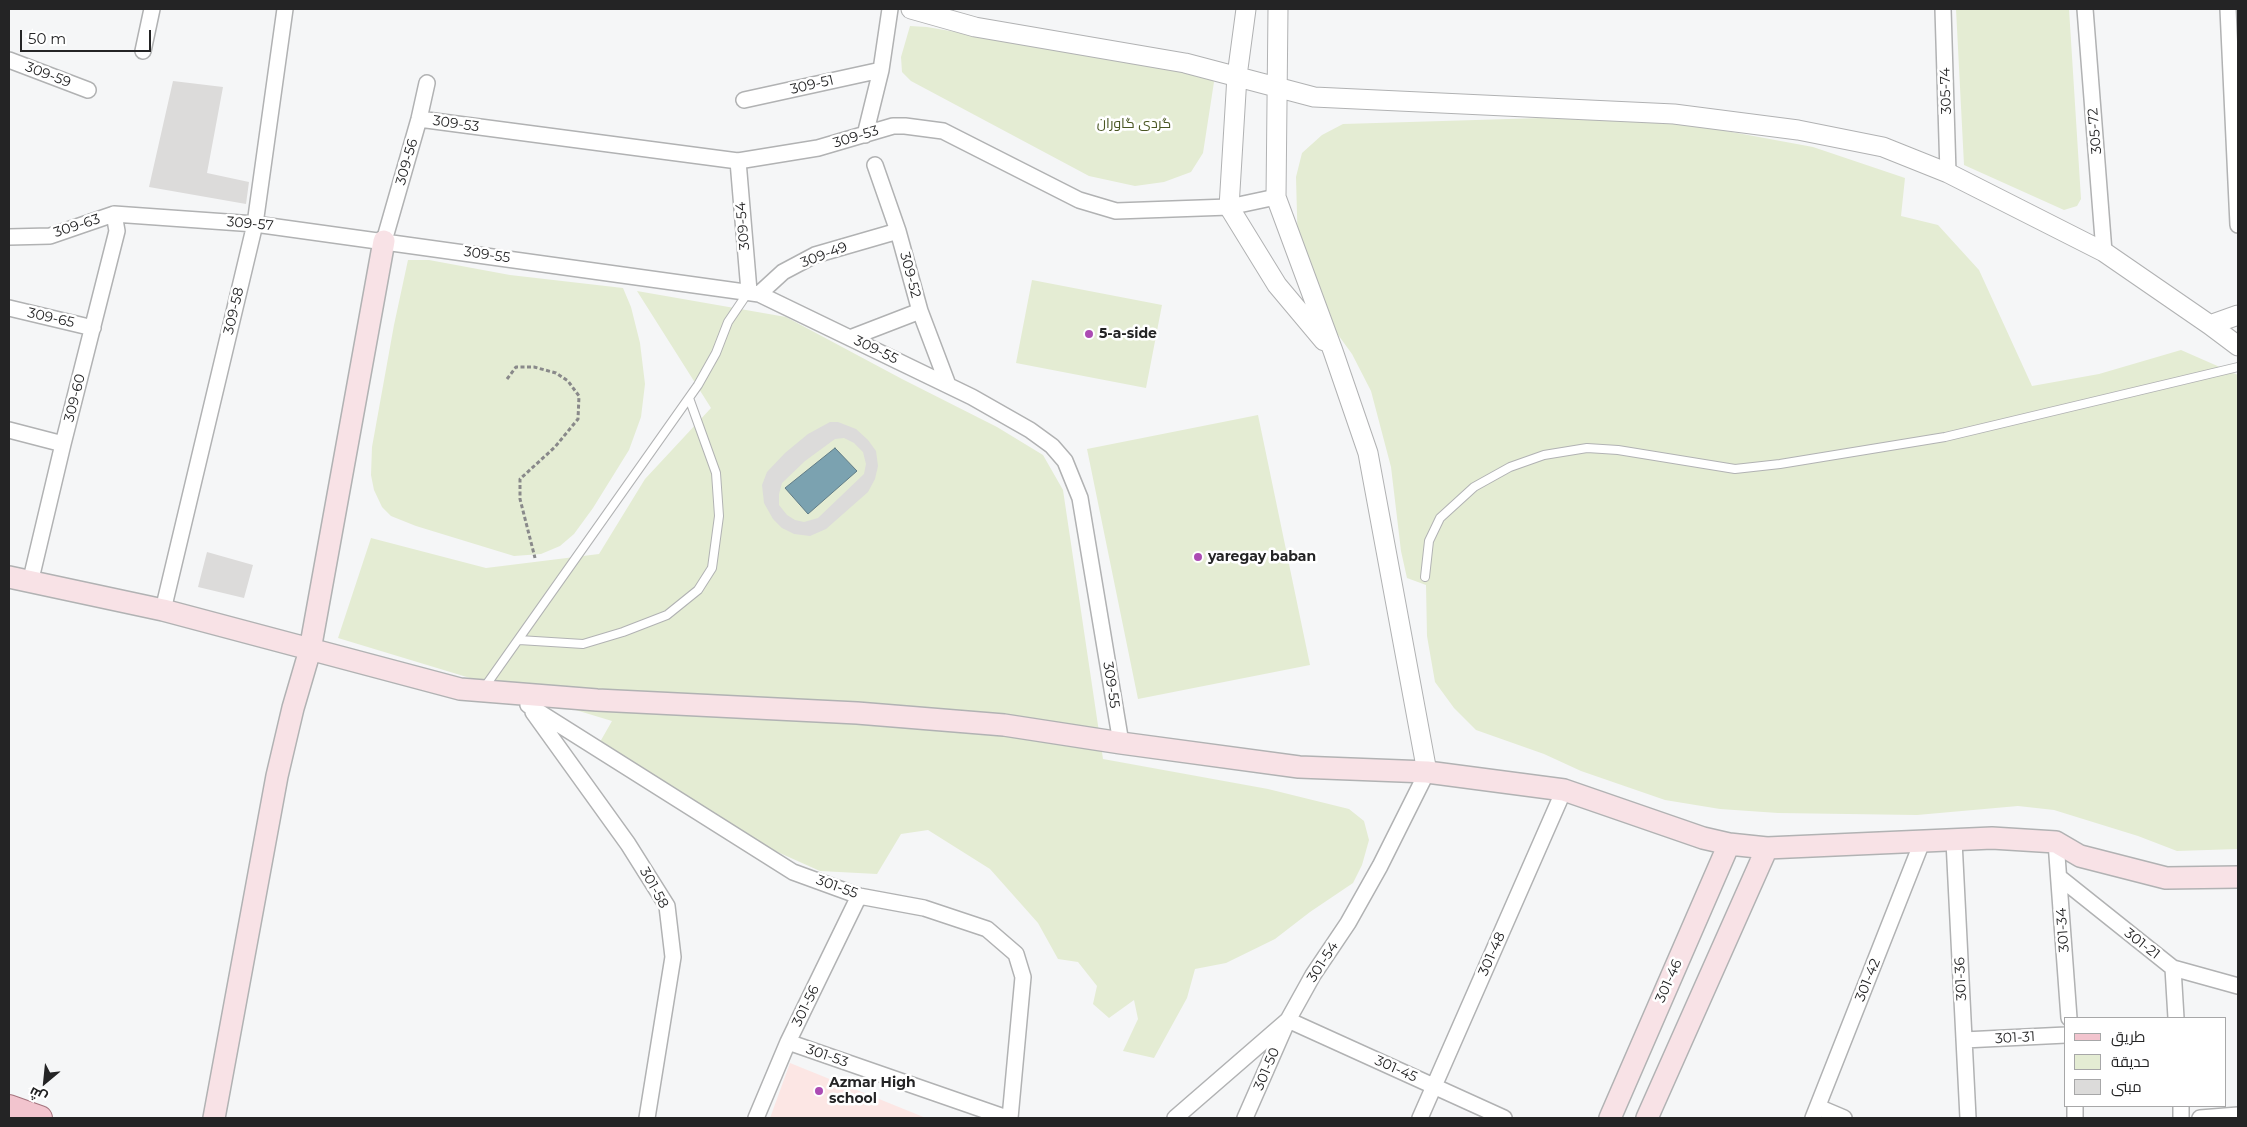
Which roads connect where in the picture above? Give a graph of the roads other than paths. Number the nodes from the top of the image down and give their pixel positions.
1 (152, 9) edge
2 (284, 9) edge
3 (890, 9) edge
4 (911, 9) edge
5 (1246, 9) edge
6 (1278, 9) edge
7 (1943, 9) edge
8 (2085, 9) edge
9 (2228, 9) edge
10 (143, 51) dead end
11 (9, 60) edge
12 (881, 70) junction
13 (1237, 76) junction
14 (427, 83) dead end
15 (1278, 87) junction
16 (88, 90) dead end
17 (744, 100) dead end
18 (419, 119) junction
19 (865, 135) junction
20 (738, 161) junction
21 (875, 164) dead end
22 (2237, 164) edge
23 (1948, 173) junction
24 (1276, 197) junction
25 (1229, 207) junction
26 (114, 214) junction
27 (255, 224) junction
28 (2238, 226) edge
29 (898, 231) junction
30 (9, 237) edge
31 (384, 241) junction
32 (2104, 252) junction
33 (754, 292) junction
34 (9, 308) edge
35 (920, 311) junction
36 (2238, 315) edge
37 (2210, 325) junction
38 (92, 328) junction
39 (850, 338) junction
40 (2238, 346) edge
41 (1333, 351) junction
42 (2238, 367) edge
43 (948, 385) junction
44 (689, 398) junction
45 (9, 430) edge
46 (63, 444) junction
47 (9, 577) edge
48 (1425, 577) dead end
49 (30, 583) junction
50 (163, 610) junction
51 (519, 640) junction
52 (310, 650) junction
53 (482, 692) junction
54 (524, 700) junction
55 (1121, 743) junction
56 (1426, 772) junction
57 (1564, 790) junction
58 (1954, 841) junction
59 (1922, 842) junction
60 (2056, 842) junction
61 (1729, 844) junction
62 (1767, 848) junction
63 (2059, 877) junction
64 (2238, 877) edge
65 (859, 896) junction
66 (2173, 968) junction
67 (2238, 986) edge
68 (2069, 1017) edge
69 (2176, 1017) edge
70 (1288, 1020) junction
71 (2064, 1035) edge
72 (1964, 1040) junction
73 (788, 1042) junction
74 (1434, 1086) junction
75 (9, 1107) edge
76 (1815, 1112) edge
77 (2238, 1115) edge
78 (40, 1118) edge
79 (214, 1118) edge
80 (647, 1118) edge
81 (756, 1118) edge
82 (1009, 1118) edge
83 (1175, 1118) edge
84 (1246, 1118) edge
85 (1420, 1118) edge
86 (1504, 1118) edge
87 (1610, 1118) edge
88 (1647, 1118) edge
89 (1844, 1118) edge
90 (1968, 1118) edge
91 (2200, 1118) edge

1 - 10 street
2 - 27 street, 309-58
3 - 12 street
4 - 13 street
5 - 13 street
6 - 15 street
7 - 23 street, 305-74
8 - 32 street, 305-72
9 - 22 street
11 - 16 street, 309-59
12 - 17 street, 309-51
12 - 19 street
13 - 15 street
13 - 25 street
14 - 18 street, 309-56
15 - 23 street
15 - 24 street
18 - 20 street, 309-53
18 - 31 street, 309-56
19 - 20 street, 309-53
19 - 25 street, 309-53
20 - 33 street, 309-54
21 - 29 street, 309-52
22 - 28 street
23 - 32 street
24 - 25 street, 309-53
24 - 41 street
25 - 41 street
26 - 27 street, 309-57
26 - 30 street, 309-63
26 - 38 street, 309-60
27 - 31 street, 309-57
27 - 50 street, 309-58
29 - 33 street, 309-49
29 - 35 street, 309-52
31 - 33 street, 309-55
31 - 52 main road
32 - 37 street
33 - 39 street, 309-55
33 - 44 lane
34 - 38 street, 309-65
35 - 39 street
35 - 43 street, 309-52
36 - 37 street
37 - 40 street
38 - 46 street, 309-60
39 - 43 street, 309-55
41 - 56 street
42 - 48 lane
43 - 55 street, 309-55
44 - 51 lane
44 - 51 lane
45 - 46 street
46 - 49 street, 309-60
47 - 49 main road
49 - 50 main road
50 - 52 main road
51 - 53 lane
52 - 53 main road
52 - 79 main road
53 - 54 main road
54 - 55 main road
54 - 65 street, 301-55
54 - 80 street, 301-58
55 - 56 main road
56 - 57 main road
56 - 70 street, 301-54
57 - 61 main road
57 - 74 street, 301-48
58 - 59 main road
58 - 60 main road
58 - 72 street, 301-36
59 - 62 main road
59 - 76 street, 301-42
60 - 63 street, 301-34
60 - 64 main road
61 - 62 main road
61 - 87 main road, 301-46
62 - 88 main road
63 - 66 street, 301-21
63 - 68 street, 301-34
65 - 73 street, 301-56
65 - 82 street, 301-55
66 - 67 street, 301-21
66 - 69 street
70 - 74 street, 301-45
70 - 83 street, 301-54
70 - 84 street, 301-50
71 - 72 street, 301-31
72 - 90 street, 301-36
73 - 81 street, 301-56
73 - 82 street, 301-53
74 - 85 street, 301-48
74 - 86 street, 301-45
75 - 78 main road
76 - 89 street
77 - 91 street

